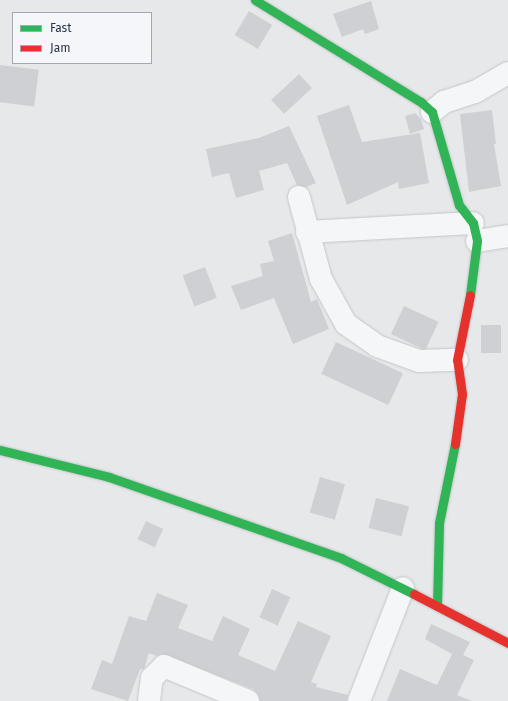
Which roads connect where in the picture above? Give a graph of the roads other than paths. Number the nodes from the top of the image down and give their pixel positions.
1 (255, 0) edge
2 (508, 73) edge
3 (432, 112) junction
4 (299, 197) dead end
5 (307, 232) junction
6 (475, 232) junction
7 (508, 236) edge
8 (457, 360) junction
9 (0, 450) edge
10 (403, 588) junction
11 (437, 606) junction
12 (508, 643) edge
13 (149, 701) edge
14 (248, 701) edge
15 (360, 701) edge

1 - 3 street
2 - 3 street
3 - 6 street
4 - 5 street
5 - 6 street
5 - 8 street
6 - 7 street
6 - 8 street
8 - 11 street
9 - 10 street
10 - 11 street
10 - 15 street
11 - 12 street
13 - 14 street

